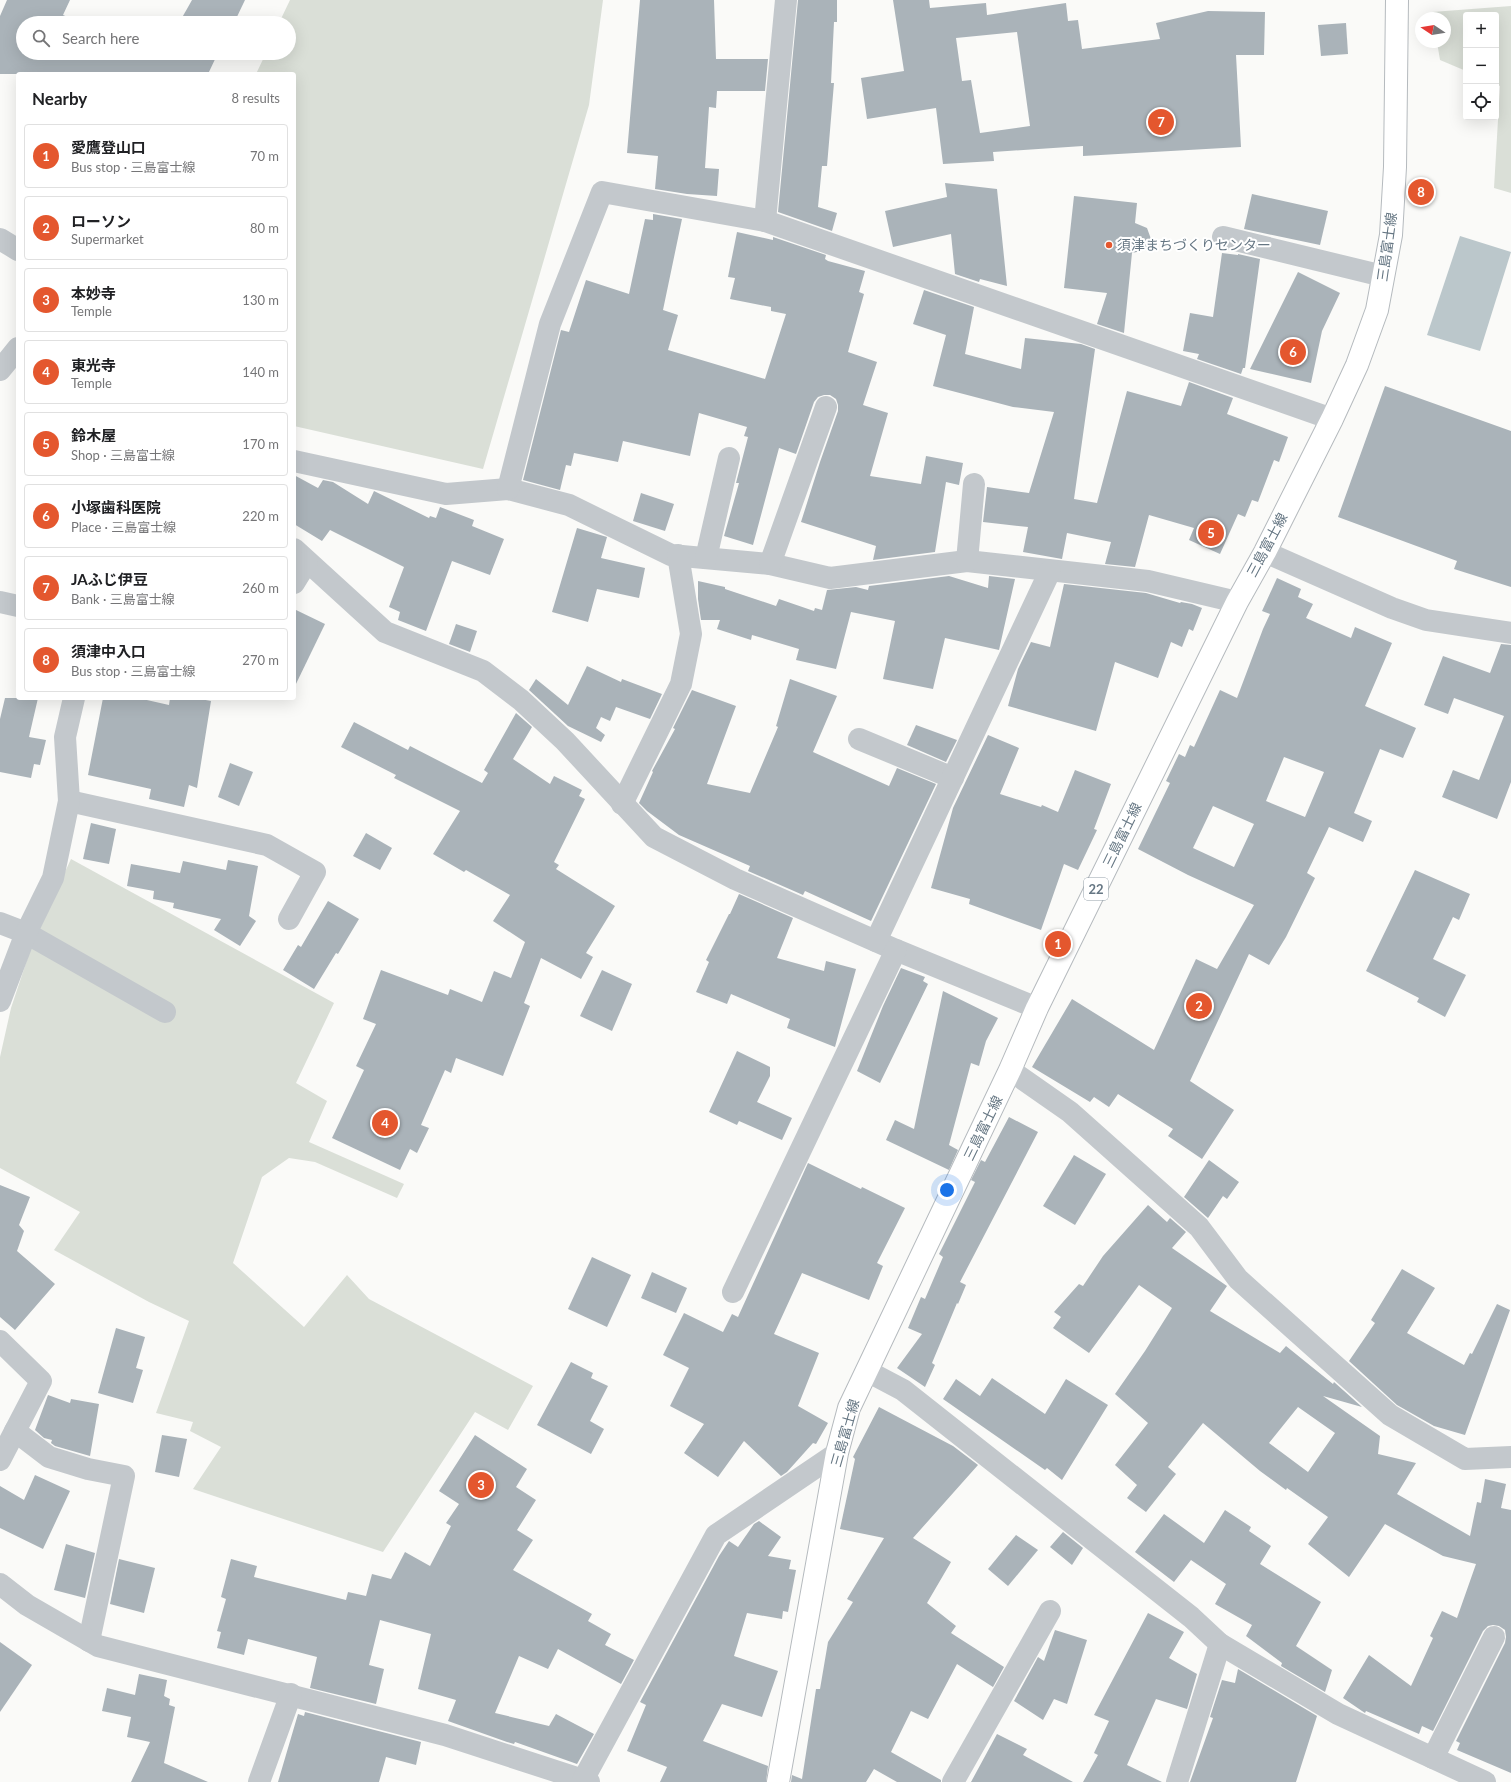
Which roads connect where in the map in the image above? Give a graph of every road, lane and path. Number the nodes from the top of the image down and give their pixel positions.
1 (786, 0) edge
2 (1397, 0) edge
3 (766, 220) junction
4 (1223, 237) dead end
5 (0, 239) edge
6 (16, 249) edge
7 (1383, 276) junction
8 (16, 350) edge
9 (0, 370) edge
10 (826, 407) dead end
11 (1332, 418) junction
12 (729, 458) dead end
13 (296, 461) edge
14 (974, 484) dead end
15 (508, 489) junction
16 (1264, 552) junction
17 (678, 555) junction
18 (301, 556) edge
19 (706, 558) junction
20 (967, 561) junction
21 (770, 564) junction
22 (1050, 571) junction
23 (296, 575) edge
24 (0, 602) edge
25 (1237, 602) junction
26 (16, 606) edge
27 (1511, 633) edge
28 (74, 700) edge
29 (859, 739) dead end
30 (952, 778) junction
31 (69, 801) junction
32 (622, 804) junction
33 (289, 919) dead end
34 (0, 923) edge
35 (26, 933) junction
36 (876, 941) junction
37 (896, 950) junction
38 (0, 1001) edge
39 (1037, 1008) junction
40 (165, 1012) dead end
41 (1010, 1070) junction
42 (733, 1292) dead end
43 (0, 1341) edge
44 (867, 1371) junction
45 (15, 1431) junction
46 (837, 1453) junction
47 (1511, 1457) edge
48 (0, 1460) edge
49 (0, 1584) edge
50 (1050, 1611) dead end
51 (1494, 1637) dead end
52 (89, 1641) junction
53 (1220, 1644) junction
54 (291, 1694) junction
55 (1433, 1758) junction
56 (586, 1781) edge
57 (259, 1782) edge
58 (778, 1782) edge
59 (953, 1782) edge
60 (1177, 1782) edge
61 (1485, 1782) edge

1 - 3 street
2 - 7 main road, 三島富士線 / 22
3 - 11 street
3 - 15 street
4 - 7 street
5 - 6 street
7 - 11 main road, 三島富士線 / 22
8 - 9 street
10 - 21 street
11 - 16 main road, 三島富士線 / 22
12 - 19 street
13 - 15 street
14 - 20 street
15 - 17 street
16 - 25 main road, 三島富士線 / 22
16 - 27 street
17 - 19 street
17 - 32 street
18 - 23 street
18 - 32 street
19 - 21 street
20 - 21 street
20 - 22 street
22 - 25 street
22 - 30 street
24 - 26 street
25 - 39 main road, 三島富士線 / 22
28 - 31 street
29 - 30 street
30 - 36 street
31 - 33 street
31 - 35 street
32 - 36 street
34 - 35 street
35 - 38 street
35 - 40 street
36 - 37 street
37 - 39 street
37 - 42 street
39 - 41 main road, 三島富士線 / 22
41 - 44 main road, 三島富士線 / 22
41 - 47 street
43 - 45 street
44 - 46 main road, 三島富士線 / 22
44 - 53 street
45 - 48 street
45 - 52 street
46 - 56 street
46 - 58 main road, 三島富士線 / 22
49 - 52 street
50 - 59 street
51 - 55 street
52 - 54 street
53 - 55 street
53 - 60 street
54 - 56 street
54 - 57 street
55 - 61 street

